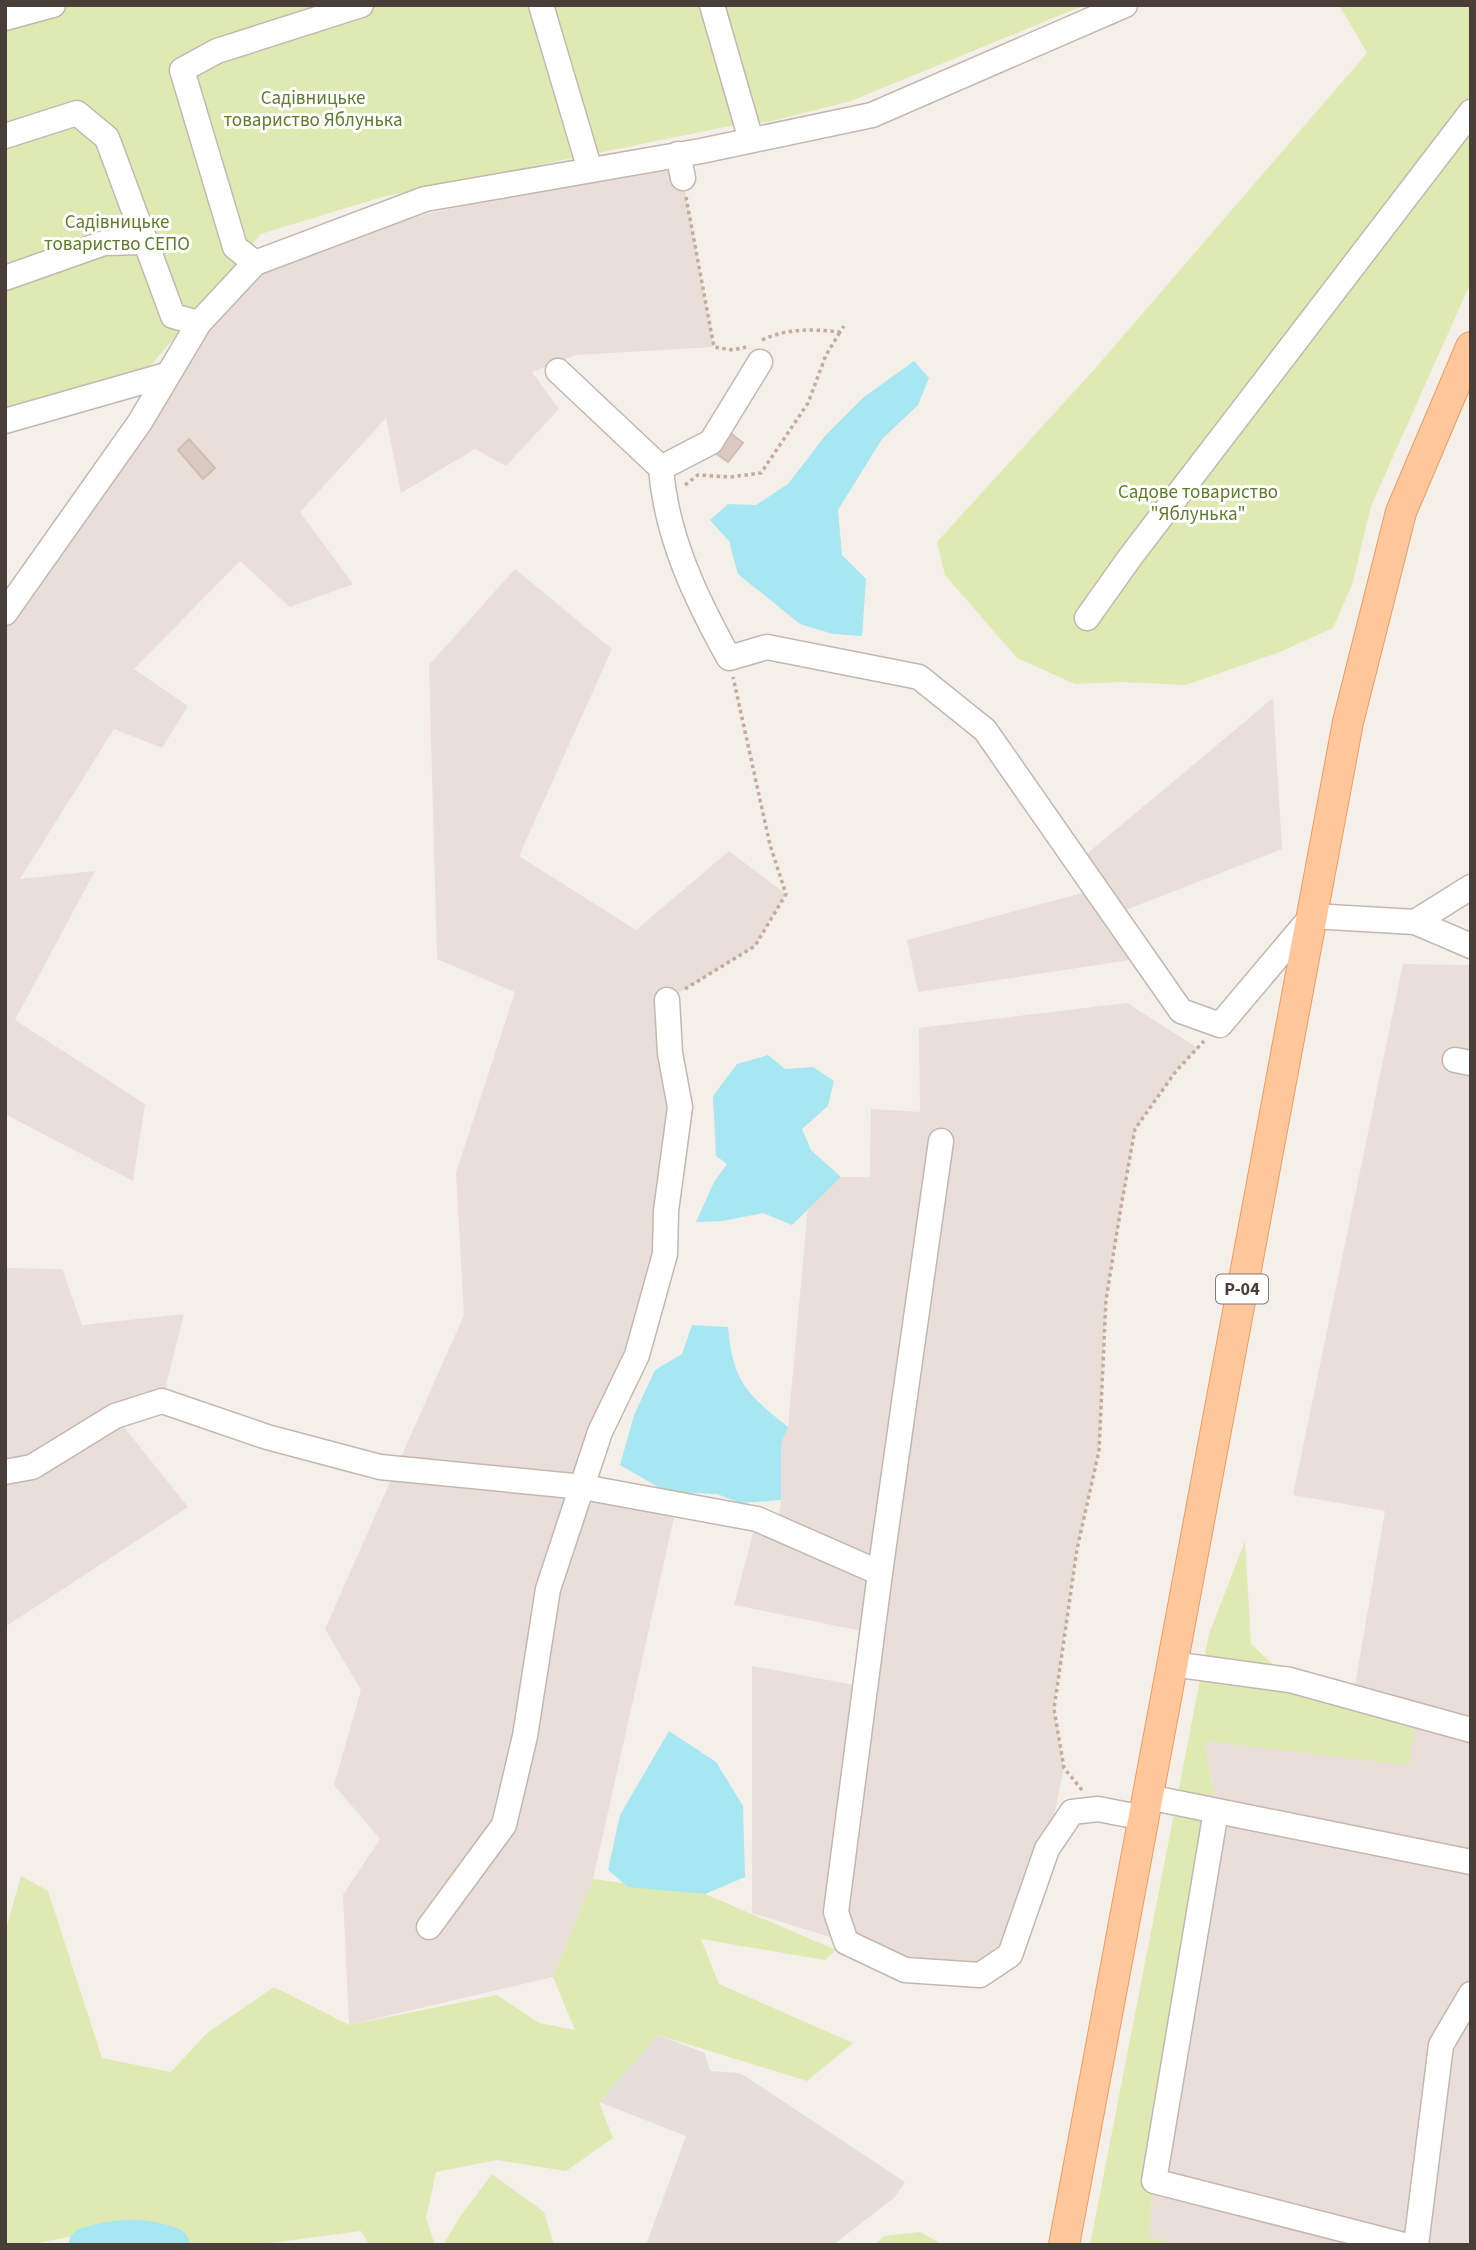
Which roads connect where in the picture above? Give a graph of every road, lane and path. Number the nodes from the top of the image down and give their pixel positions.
1 (53, 5) edge
2 (361, 5) edge
3 (541, 5) edge
4 (712, 5) edge
5 (1125, 5) edge
6 (5, 18) edge
7 (1471, 113) edge
8 (5, 136) edge
9 (751, 140) junction
10 (680, 166) junction
11 (590, 170) junction
12 (144, 242) junction
13 (255, 263) junction
14 (5, 278) edge
15 (199, 323) junction
16 (844, 326) dead end
17 (840, 332) junction
18 (1471, 347) edge
19 (760, 362) dead end
20 (558, 371) dead end
21 (166, 375) junction
22 (5, 421) edge
23 (661, 468) junction
24 (663, 503) junction
25 (5, 613) edge
26 (1087, 618) dead end
27 (729, 658) junction
28 (1471, 887) edge
29 (1312, 916) junction
30 (1415, 922) junction
31 (1471, 946) edge
32 (667, 1000) joint
33 (1220, 1025) junction
34 (941, 1141) dead end
35 (5, 1472) edge
36 (583, 1486) junction
37 (880, 1573) junction
38 (1172, 1664) junction
39 (1471, 1730) edge
40 (1146, 1807) junction
41 (1098, 1809) junction
42 (1216, 1811) junction
43 (1471, 1861) edge
44 (429, 1927) dead end
45 (1471, 1994) edge
46 (1064, 2245) edge
47 (1404, 2245) edge
48 (1416, 2245) edge

1 - 6 street
2 - 13 street
3 - 11 street
4 - 9 street
5 - 9 street
7 - 26 street
8 - 12 street
9 - 10 street
10 - 11 street
10 - 17 path
11 - 13 street
12 - 14 street
12 - 15 street
13 - 15 street
15 - 21 street
16 - 17 path
17 - 24 path
18 - 29 main road, Р-04
19 - 23 street
20 - 23 street
21 - 22 street
21 - 25 street
23 - 24 street
24 - 27 street
27 - 32 path
27 - 33 street
28 - 30 street
29 - 30 street
29 - 33 street
29 - 38 main road, Р-04
30 - 31 street
32 - 36 street
33 - 41 path
34 - 37 street
35 - 36 street
36 - 37 street
36 - 44 street
37 - 41 street
38 - 39 street
38 - 40 main road, Р-04
40 - 41 street
40 - 42 street
40 - 46 main road, Р-04
42 - 43 street
42 - 47 street
45 - 48 street

